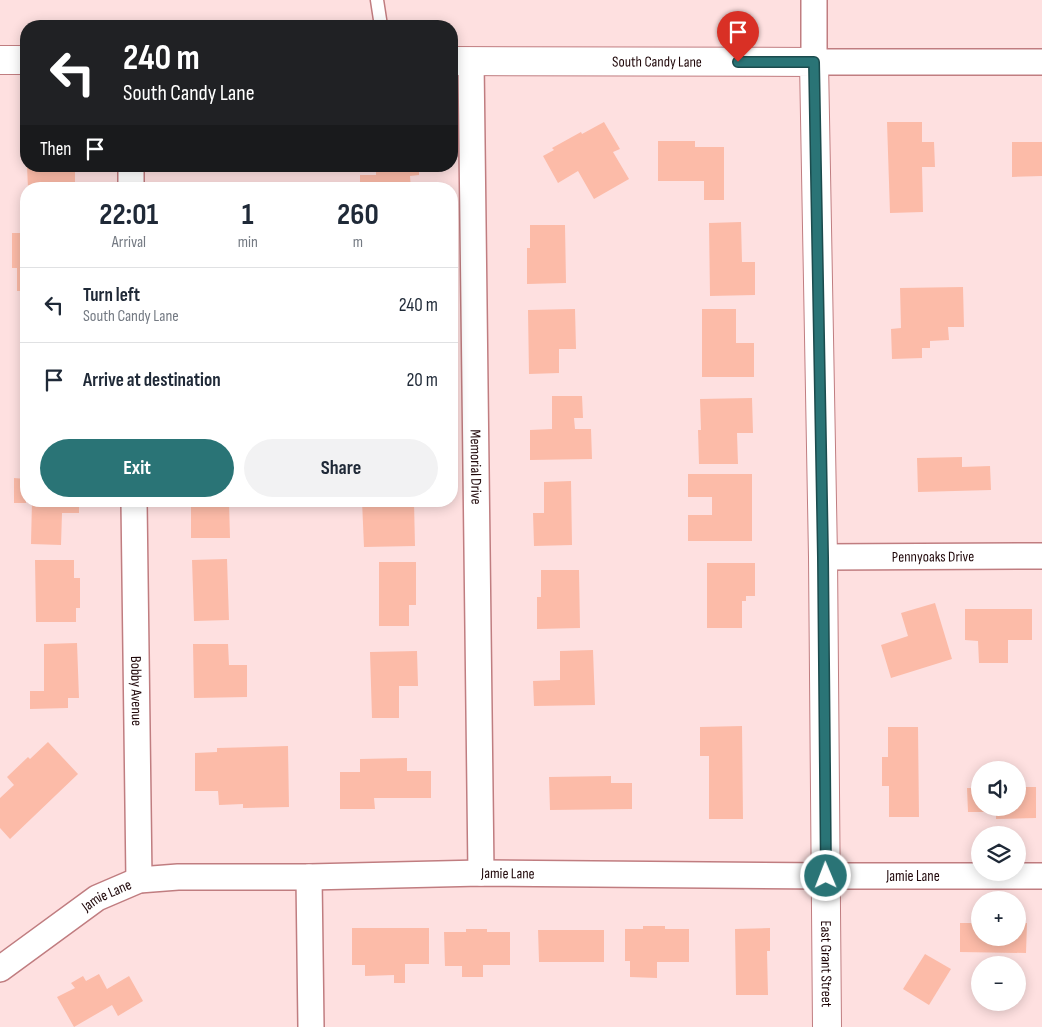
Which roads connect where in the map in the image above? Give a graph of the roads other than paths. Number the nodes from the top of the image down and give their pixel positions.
1 (377, 0) edge
2 (814, 0) edge
3 (380, 20) edge
4 (0, 60) edge
5 (20, 60) edge
6 (461, 61) edge
7 (814, 62) junction
8 (1042, 62) edge
9 (134, 507) edge
10 (1042, 556) edge
11 (823, 557) junction
12 (481, 873) junction
13 (826, 876) junction
14 (1042, 876) edge
15 (309, 877) junction
16 (139, 880) junction
17 (0, 969) edge
18 (311, 1027) edge
19 (827, 1027) edge

1 - 3 lane
2 - 7 street, East Grant Street
4 - 5 main road
6 - 7 main road, South Candy Lane
6 - 12 street, Memorial Drive
7 - 8 street, South Candy Lane
7 - 11 main road, East Grant Street
9 - 16 street, Bobby Avenue
10 - 11 street, Pennyoaks Drive
11 - 13 main road, East Grant Street
12 - 13 street, Jamie Lane
12 - 15 street, Jamie Lane
13 - 14 street, Jamie Lane
13 - 19 main road, East Grant Street
15 - 16 street, Jamie Lane
15 - 18 street
16 - 17 street, Jamie Lane

